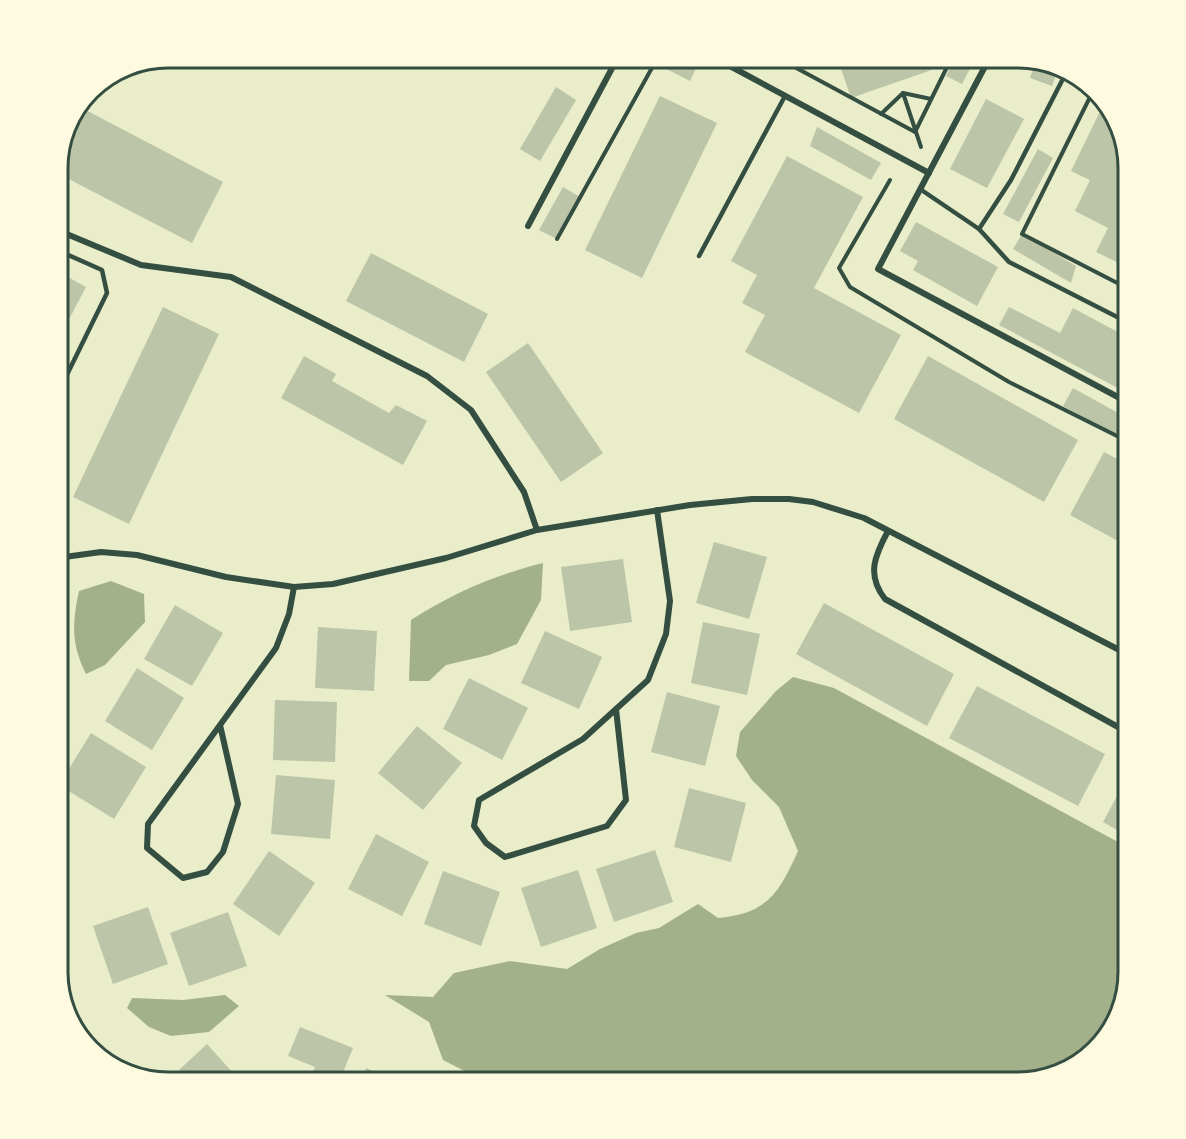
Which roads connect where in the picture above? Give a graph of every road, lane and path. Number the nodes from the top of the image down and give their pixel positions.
1 (612, 68) edge
2 (652, 68) edge
3 (733, 68) edge
4 (796, 68) edge
5 (946, 68) edge
6 (984, 68) edge
7 (1063, 78) edge
8 (903, 93) junction
9 (786, 96) junction
10 (1090, 98) edge
11 (931, 99) junction
12 (881, 114) junction
13 (915, 132) junction
14 (921, 147) dead end
15 (929, 173) junction
16 (890, 180) dead end
17 (920, 189) junction
18 (528, 226) dead end
19 (979, 229) junction
20 (68, 235) edge
21 (557, 239) dead end
22 (68, 255) edge
23 (699, 256) dead end
24 (1118, 283) edge
25 (1118, 317) edge
26 (68, 373) edge
27 (1118, 397) edge
28 (1118, 436) edge
29 (657, 510) junction
30 (537, 530) junction
31 (888, 531) junction
32 (68, 556) edge
33 (294, 587) junction
34 (1118, 649) edge
35 (616, 709) dead end
36 (220, 724) junction
37 (1118, 727) edge

1 - 18 street
2 - 21 path
3 - 9 street
4 - 12 path
5 - 11 path
6 - 15 street
7 - 19 lane
8 - 11 path
8 - 12 path
8 - 13 path
9 - 15 street
9 - 23 lane
10 - 24 path
11 - 13 path
12 - 13 path
13 - 14 path
15 - 17 street
16 - 28 path
17 - 19 lane
17 - 27 street
19 - 25 lane
20 - 30 street
22 - 26 lane
29 - 30 street
29 - 31 street
29 - 35 street
30 - 33 street
31 - 34 street
31 - 37 street
32 - 33 street
33 - 36 street
36 - 36 street

